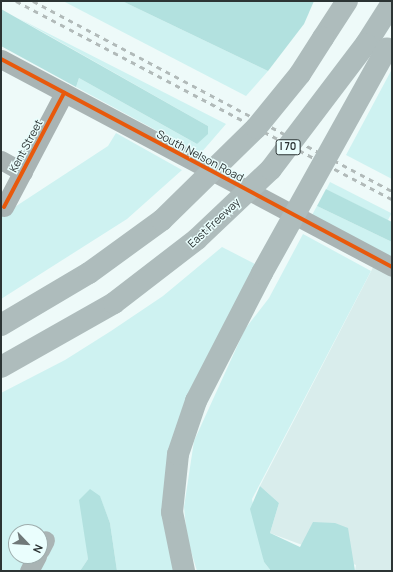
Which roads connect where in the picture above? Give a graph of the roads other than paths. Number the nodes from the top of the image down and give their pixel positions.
1 (347, 1) edge
2 (392, 3) edge
3 (382, 40) edge
4 (1, 59) edge
5 (64, 93) junction
6 (1, 160) edge
7 (23, 172) junction
8 (4, 207) dead end
9 (392, 268) edge
10 (1, 325) edge
11 (1, 368) edge
12 (184, 571) edge

1 - 10 highway, bridge
2 - 3 highway, East Freeway / I 70
3 - 11 highway, East Freeway / I 70, bridge
3 - 12 highway, bridge
4 - 5 street, South Nelson Road
5 - 7 street, Kent Street
5 - 9 street, South Nelson Road
6 - 7 street
7 - 8 street, Kent Street

